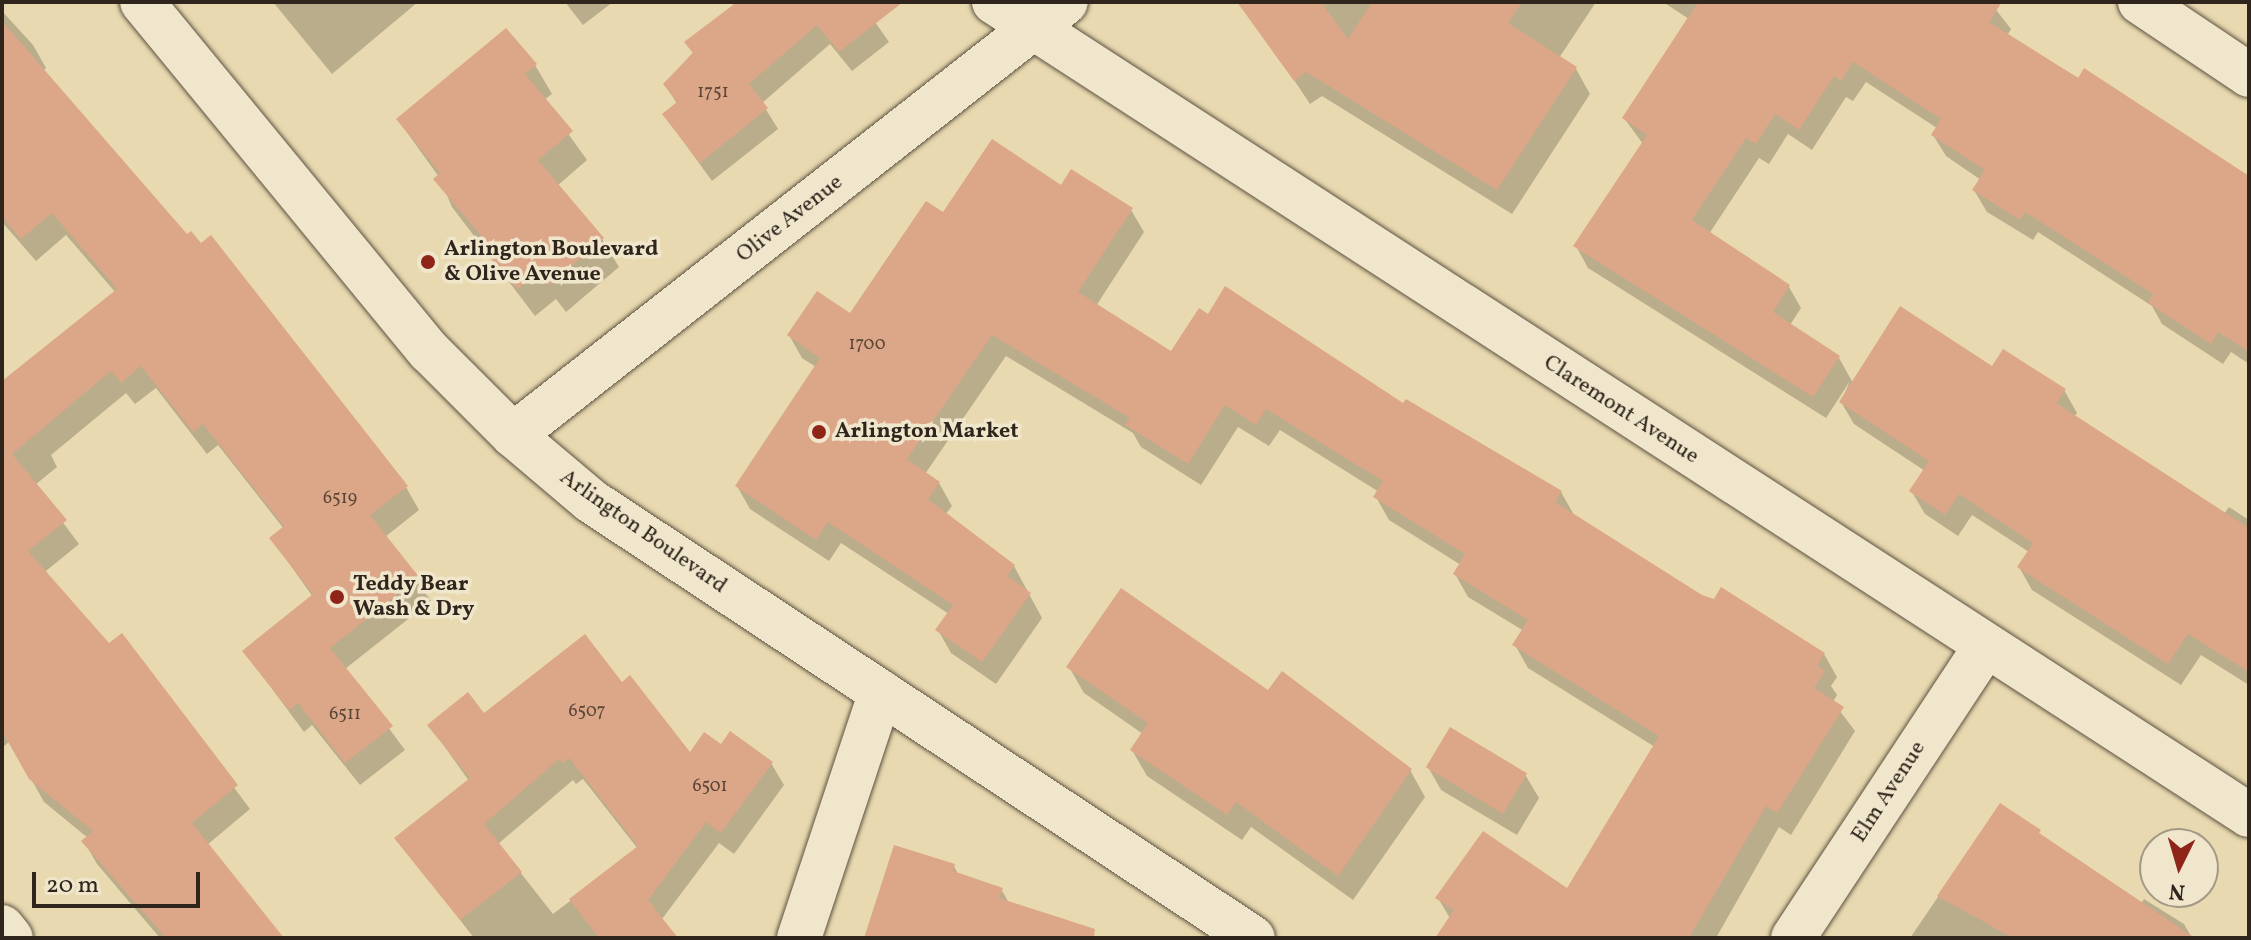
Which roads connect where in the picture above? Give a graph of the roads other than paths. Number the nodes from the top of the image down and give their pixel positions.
1 (142, 2) edge
2 (994, 2) edge
3 (2140, 2) edge
4 (1050, 15) edge
5 (2249, 75) edge
6 (513, 435) junction
7 (1985, 647) junction
8 (881, 692) junction
9 (2249, 815) edge
10 (799, 938) edge
11 (1253, 938) edge
12 (1793, 938) edge

1 - 6 street, Arlington Boulevard
2 - 4 street, Claremont Avenue
3 - 5 street
4 - 6 street, Olive Avenue
4 - 7 street, Claremont Avenue
6 - 8 street, Arlington Boulevard
7 - 9 street, Claremont Avenue
7 - 12 street, Elm Avenue
8 - 10 street
8 - 11 street, Arlington Boulevard

